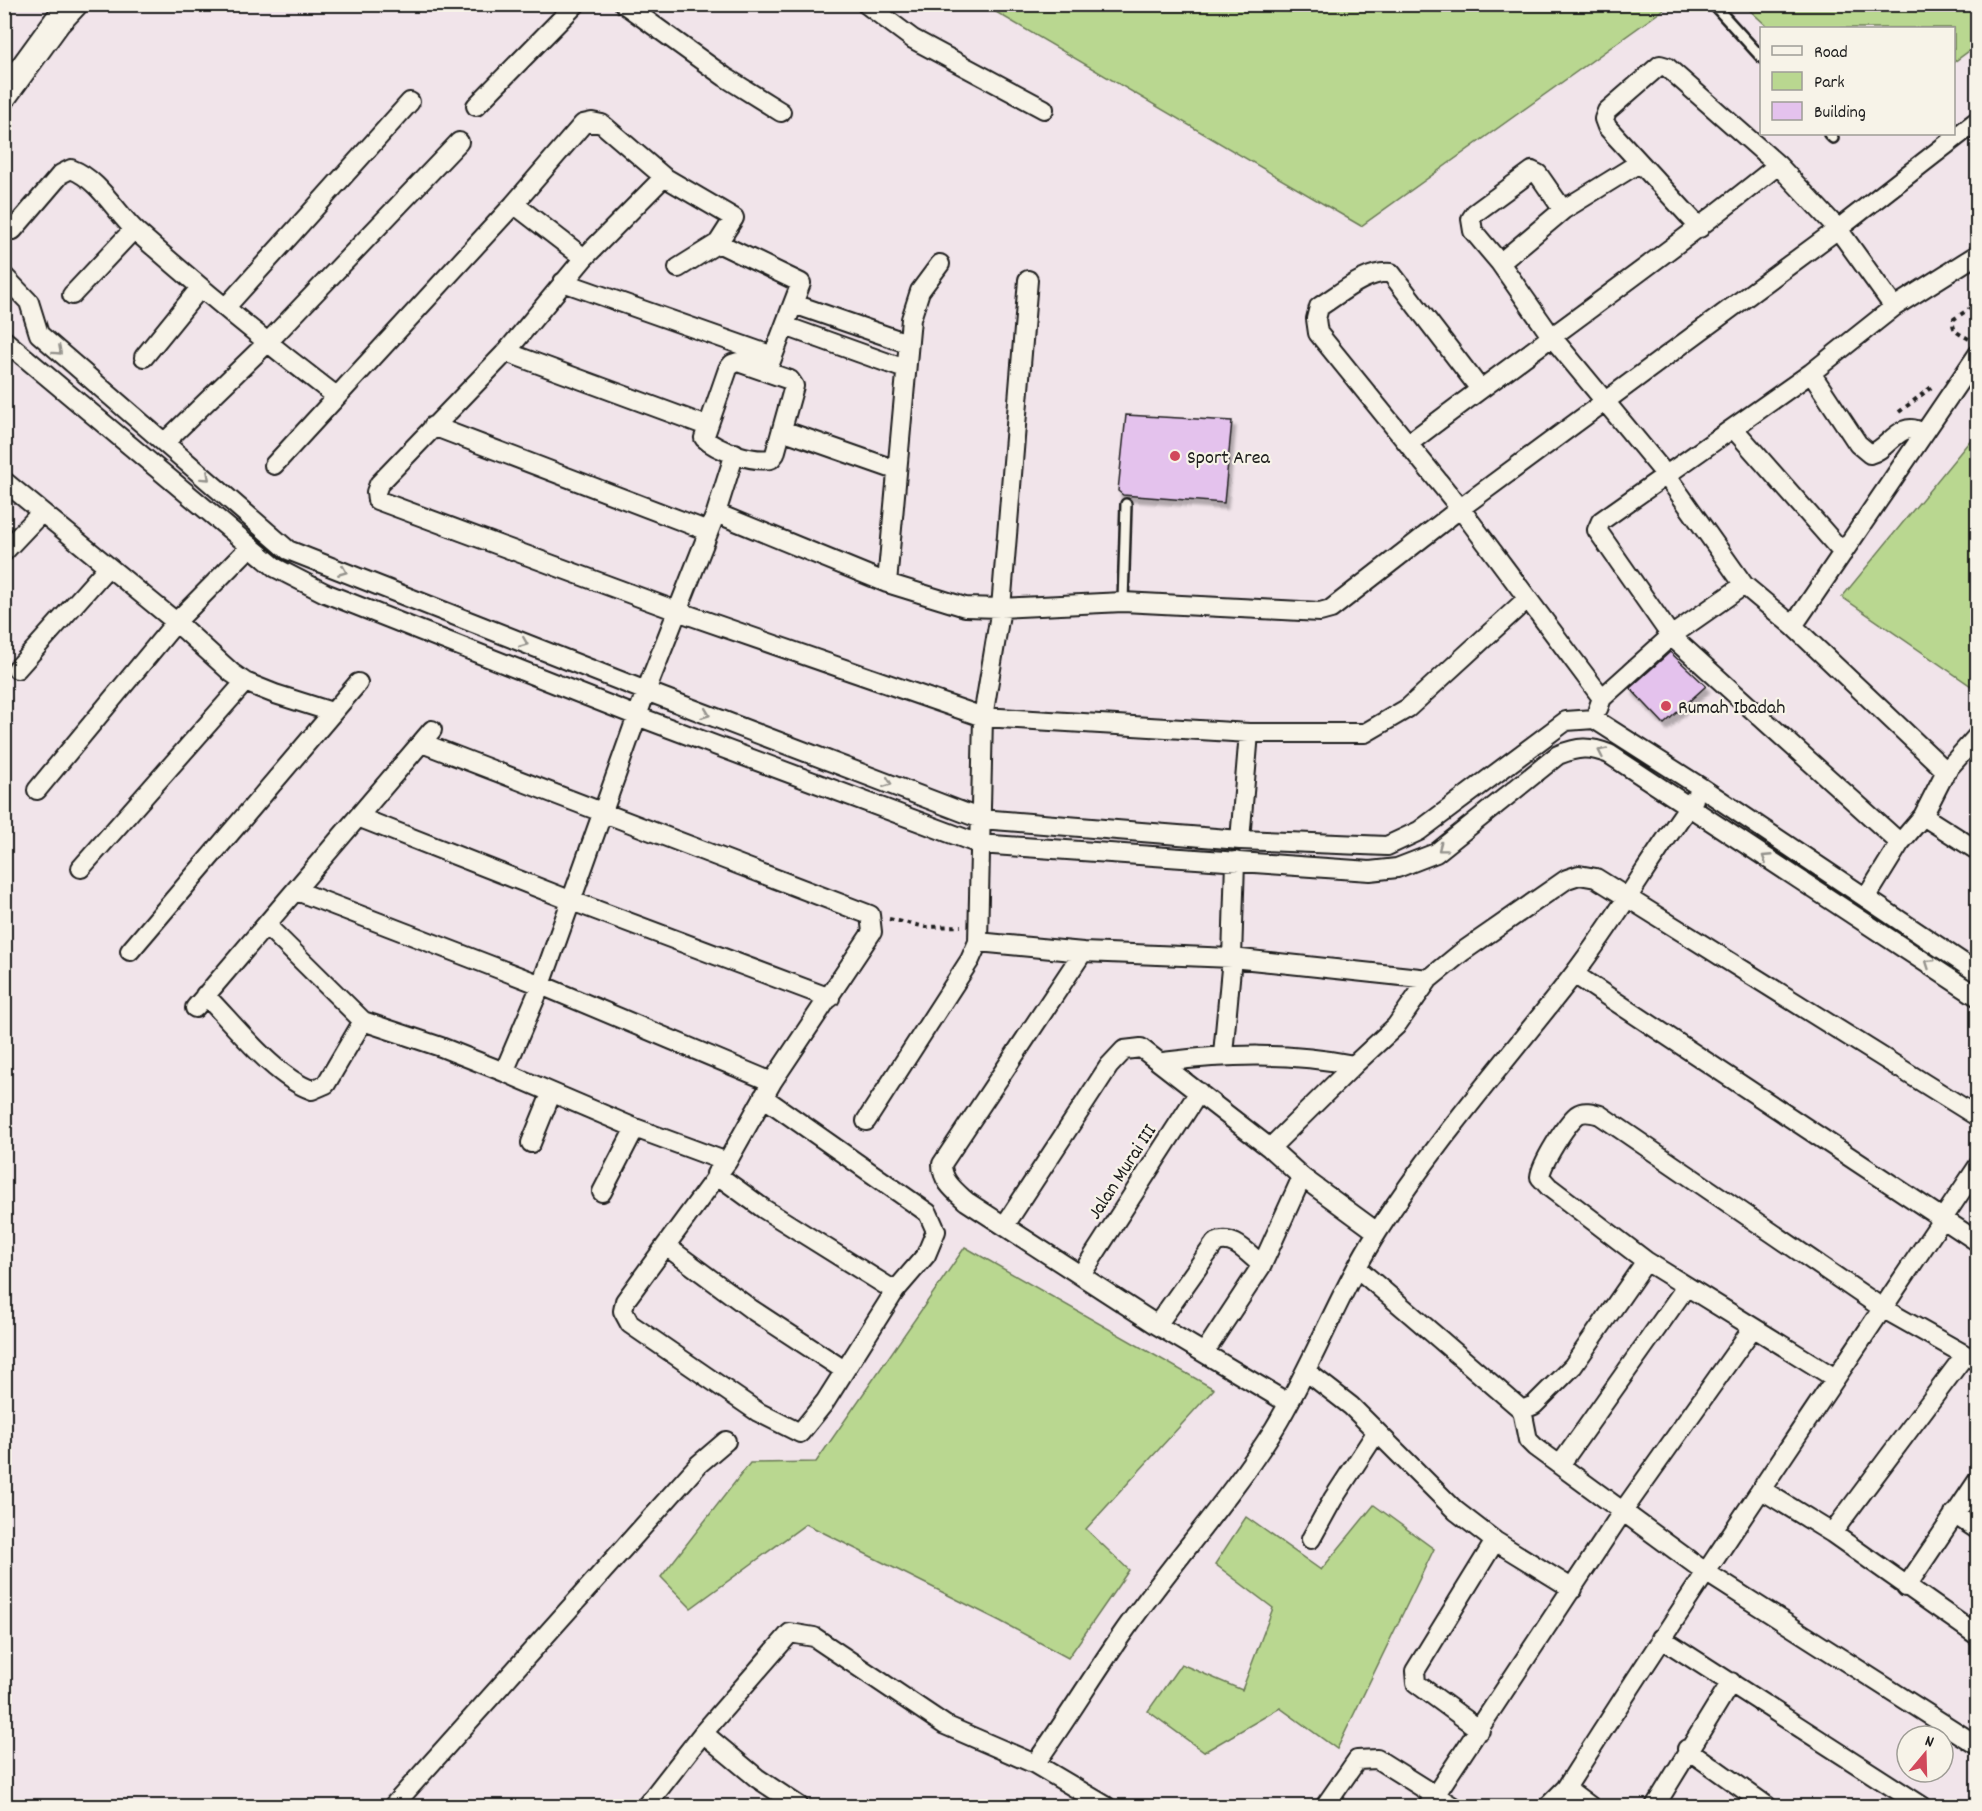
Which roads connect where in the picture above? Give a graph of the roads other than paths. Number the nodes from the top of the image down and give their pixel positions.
1 (576, 4) edge
2 (624, 4) edge
3 (866, 4) edge
4 (1713, 4) edge
5 (61, 9) edge
6 (1760, 57) edge
7 (4, 95) edge
8 (410, 102) dead end
9 (476, 106) dead end
10 (1044, 109) dead end
11 (781, 112) dead end
12 (1977, 120) edge
13 (459, 142) dead end
14 (1639, 163) junction
15 (1778, 165) junction
16 (664, 177) junction
17 (514, 204) junction
18 (1563, 210) junction
19 (1700, 228) junction
20 (134, 229) junction
21 (1838, 229) junction
22 (13, 230) dead end
23 (718, 243) junction
24 (1977, 254) edge
25 (584, 258) junction
26 (1500, 263) junction
27 (940, 264) dead end
28 (678, 268) dead end
29 (4, 276) edge
30 (1028, 280) dead end
31 (563, 282) junction
32 (200, 288) junction
33 (72, 296) dead end
34 (794, 304) junction
35 (226, 307) junction
36 (1894, 307) junction
37 (785, 326) junction
38 (1551, 336) junction
39 (4, 339) edge
40 (267, 343) junction
41 (907, 343) junction
42 (506, 352) junction
43 (1977, 354) edge
44 (144, 357) dead end
45 (770, 363) junction
46 (905, 369) junction
47 (1811, 373) junction
48 (1480, 389) junction
49 (336, 396) junction
50 (1605, 401) junction
51 (433, 426) junction
52 (706, 426) junction
53 (1734, 429) junction
54 (782, 430) junction
55 (1922, 433) junction
56 (166, 441) junction
57 (1408, 444) junction
58 (735, 453) junction
59 (274, 465) dead end
60 (896, 470) junction
61 (1666, 475) junction
62 (4, 481) edge
63 (1125, 504) dead end
64 (1460, 508) junction
65 (41, 513) junction
66 (716, 513) junction
67 (708, 531) junction
68 (250, 547) junction
69 (288, 550) junction
70 (4, 552) edge
71 (1843, 554) junction
72 (107, 568) junction
73 (276, 568) junction
74 (887, 583) junction
75 (1744, 585) junction
76 (1527, 598) junction
77 (1123, 602) junction
78 (1001, 608) junction
79 (678, 611) junction
80 (176, 622) junction
81 (1793, 626) junction
82 (1671, 636) junction
83 (17, 669) dead end
84 (245, 682) junction
85 (358, 683) dead end
86 (646, 691) junction
87 (1602, 698) junction
88 (332, 712) junction
89 (637, 716) junction
90 (983, 717) junction
91 (1594, 719) junction
92 (1249, 733) junction
93 (1977, 735) edge
94 (1946, 771) junction
95 (1702, 788) junction
96 (37, 790) dead end
97 (1688, 808) junction
98 (604, 814) junction
99 (1923, 816) junction
100 (358, 817) junction
101 (981, 819) junction
102 (1240, 840) junction
103 (1283, 841) junction
104 (1900, 843) junction
105 (979, 844) junction
106 (1977, 851) edge
107 (1235, 861) junction
108 (1284, 864) junction
109 (81, 868) dead end
110 (297, 891) junction
111 (1866, 898) junction
112 (1628, 899) junction
113 (572, 901) junction
114 (266, 925) junction
115 (978, 942) junction
116 (130, 951) dead end
117 (1083, 952) junction
118 (1232, 958) junction
119 (1961, 962) junction
120 (1977, 973) edge
121 (1574, 974) junction
122 (1951, 978) junction
123 (1429, 980) junction
124 (541, 985) junction
125 (1977, 997) edge
126 (830, 998) junction
127 (363, 1021) junction
128 (1223, 1054) junction
129 (1163, 1062) junction
130 (1354, 1065) junction
131 (504, 1072) junction
132 (768, 1090) junction
133 (1199, 1092) junction
134 (550, 1094) junction
135 (1977, 1117) edge
136 (866, 1121) dead end
137 (635, 1128) junction
138 (531, 1143) dead end
139 (1270, 1148) junction
140 (1977, 1166) edge
141 (721, 1168) junction
142 (1302, 1177) junction
143 (602, 1192) dead end
144 (1943, 1218) junction
145 (1005, 1225) junction
146 (1377, 1232) junction
147 (1977, 1242) edge
148 (666, 1246) junction
149 (1646, 1260) junction
150 (1262, 1264) junction
151 (1357, 1269) junction
152 (1082, 1275) junction
153 (1686, 1287) junction
154 (895, 1291) junction
155 (1882, 1308) junction
156 (1157, 1325) junction
157 (1752, 1329) junction
158 (1204, 1353) junction
159 (1971, 1358) edge
160 (844, 1370) junction
161 (1306, 1371) junction
162 (1835, 1378) junction
163 (1288, 1404) junction
164 (1522, 1410) junction
165 (1376, 1432) junction
166 (726, 1441) dead end
167 (1560, 1465) junction
168 (1977, 1480) edge
169 (1762, 1490) junction
170 (1623, 1511) junction
171 (1954, 1514) junction
172 (1977, 1530) edge
173 (1832, 1533) junction
174 (1311, 1539) dead end
175 (1495, 1541) junction
176 (1704, 1571) junction
177 (1906, 1587) junction
178 (1573, 1589) junction
179 (1977, 1636) edge
180 (1661, 1638) junction
181 (1731, 1682) junction
182 (1480, 1730) junction
183 (703, 1733) junction
184 (1977, 1746) edge
185 (1687, 1749) junction
186 (1035, 1764) junction
187 (1566, 1788) junction
188 (1432, 1801) edge
189 (1757, 1804) edge
190 (393, 1806) edge
191 (646, 1806) edge
192 (799, 1806) edge
193 (1106, 1806) edge
194 (1325, 1806) edge
195 (1452, 1806) edge
196 (1548, 1806) edge
197 (1590, 1806) edge
198 (1654, 1806) edge
199 (1922, 1806) edge

1 - 9 street
2 - 11 street
3 - 10 street
4 - 6 lane
5 - 7 street
8 - 35 street
12 - 21 street
13 - 40 street
14 - 15 street
14 - 18 street
14 - 19 street
15 - 19 street
15 - 21 street
16 - 17 street
16 - 23 street
16 - 25 street
17 - 25 street
17 - 49 street
18 - 26 street
18 - 26 street
19 - 38 street
20 - 22 street
20 - 32 street
20 - 33 street
21 - 36 street
21 - 50 street
23 - 28 street
23 - 34 street
24 - 36 street
25 - 31 street
26 - 38 street
27 - 41 street
29 -> 56 street
30 - 78 street
31 - 42 street
31 - 45 street
32 - 35 street
32 - 44 street
34 - 37 street
34 - 41 street
35 - 40 street
36 - 47 street
37 - 45 street
37 - 46 street
38 - 48 street
38 - 50 street
39 - 68 street
40 - 49 street
40 - 56 street
41 - 46 street
42 - 51 street
42 - 52 street
43 - 55 street
45 - 52 street
45 - 54 street
46 - 60 street
47 - 53 street
47 - 55 street
48 - 57 street
48 - 57 street
49 - 59 street
50 - 61 street
50 - 64 street
51 - 67 street
51 - 79 street
52 - 58 street
53 - 61 street
53 - 71 street
54 - 58 street
54 - 60 street
55 - 71 street
56 -> 69 street
57 - 64 street
58 - 66 street
60 - 74 street
61 - 75 street
61 - 82 street
62 - 65 street
63 - 77 lane
64 - 76 street
64 - 77 street
65 - 70 street
65 - 72 street
66 - 67 street
66 - 74 street
67 - 79 street
68 - 73 street
68 - 80 street
69 - 73 street
69 -> 86 street
71 - 81 street
72 - 80 street
72 - 83 street
73 - 89 street
74 - 78 street
75 - 81 street
75 - 82 street
76 - 87 street
76 - 92 street
77 - 78 street
78 - 90 street
79 - 86 street
79 - 90 street
80 - 84 street
80 - 96 street
81 - 94 street
82 - 87 street
82 - 104 street
84 - 88 street
84 - 109 street
85 - 88 street
86 - 89 street
86 -> 101 street
87 - 91 street
88 - 116 street
89 - 98 street
89 - 105 street
90 - 92 street
90 - 101 street
91 - 95 street
91 - 103 street
92 - 102 street
93 - 94 street
94 - 99 street
95 - 97 street
95 - 111 street
97 -> 108 street
97 - 112 street
122 -> 97 street
98 - 100 street
98 - 113 street
98 - 126 street
99 - 104 street
99 - 106 street
100 - 110 street
100 - 113 street
101 - 102 street
101 - 105 street
102 - 103 street
103 - 108 street
104 - 111 street
105 - 107 street
105 - 115 street
107 - 108 street
107 - 118 street
110 - 114 street
110 - 124 street
111 - 119 street
112 - 121 street
112 - 123 street
112 - 135 street
113 - 124 street
113 - 126 street
114 - 127 street
114 - 127 street
115 - 117 street
115 - 136 street
117 - 118 street
117 - 145 street
118 - 123 street
118 - 128 street
119 - 120 street
119 - 122 street
121 - 144 street
121 - 146 street
122 - 125 street
123 - 130 street
124 - 131 street
124 - 132 street
126 - 132 street
127 - 131 street
128 - 129 street
128 - 130 street
129 - 133 street
129 - 145 street
130 - 139 street
131 - 134 street
132 - 141 street
132 - 154 street
133 - 139 street
133 - 152 street, Jalan Murai III
134 - 137 street
134 - 138 street
137 - 141 street
137 - 143 street
139 - 142 street
140 - 144 street
141 - 148 street
141 - 154 street
142 - 146 street
142 - 150 street
144 - 147 street
144 - 155 street
145 - 152 street
146 - 151 street
148 - 160 street
148 - 160 street
149 - 153 street
149 - 155 street
149 - 164 street
150 - 156 street
150 - 158 street
151 - 161 street
151 - 164 street
152 - 156 street
153 - 157 street
153 - 167 street
154 - 160 street
155 - 159 street
155 - 162 street
156 - 158 street
157 - 162 street
157 - 170 street
158 - 163 street
159 - 173 street
161 - 163 street
161 - 165 street
162 - 169 street
163 - 186 street
164 - 167 street
165 - 174 street
165 - 175 street
166 - 190 street
167 - 170 street
168 - 171 street
169 - 173 street
169 - 176 street
170 - 176 street
170 - 178 street
171 - 172 street
171 - 177 street
173 - 177 street
175 - 178 street
175 - 182 street
176 - 180 street
176 - 184 street
177 - 179 street
178 - 182 street
180 - 181 street
180 - 187 street
181 - 185 street
181 - 199 street
182 - 188 street
183 - 186 street
183 - 191 street
183 - 192 street
185 - 189 street
185 - 198 street
186 - 193 street
187 - 196 street
187 - 197 street
188 - 194 street
188 - 195 street

